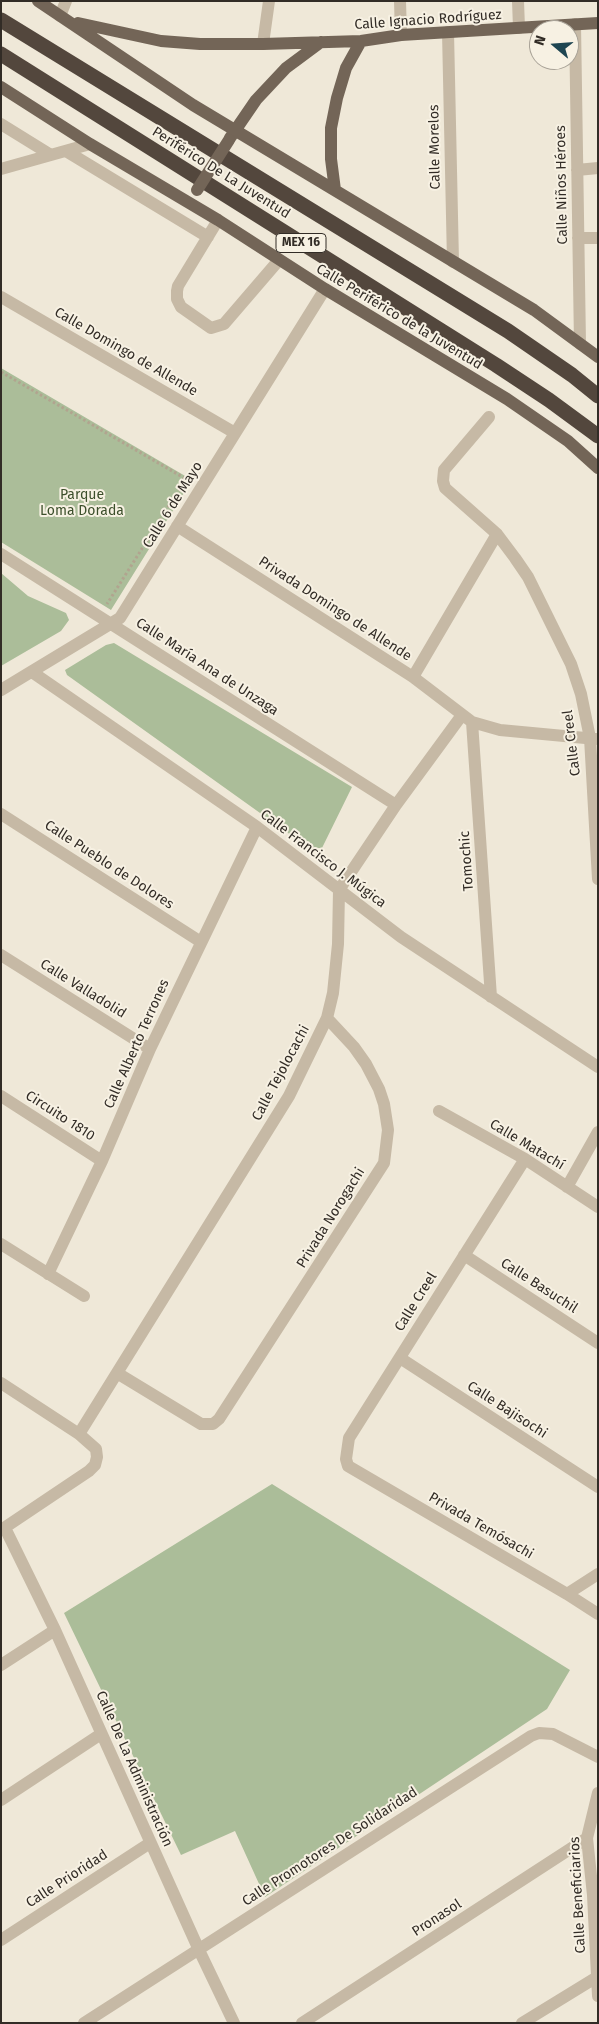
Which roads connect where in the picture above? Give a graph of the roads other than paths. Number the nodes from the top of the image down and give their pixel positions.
1 (38, 1) edge
2 (66, 1) edge
3 (269, 1) edge
4 (400, 1) edge
5 (518, 1) edge
6 (63, 18) junction
7 (1, 20) edge
8 (598, 23) edge
9 (579, 24) edge
10 (529, 27) edge
11 (519, 28) junction
12 (448, 32) junction
13 (401, 35) junction
14 (361, 41) junction
15 (320, 42) junction
16 (262, 44) junction
17 (1, 54) edge
18 (576, 70) edge
19 (1, 87) edge
20 (1, 124) edge
21 (232, 135) junction
22 (90, 144) junction
23 (66, 151) junction
24 (51, 156) junction
25 (598, 168) edge
26 (1, 169) edge
27 (577, 170) junction
28 (335, 190) junction
29 (189, 204) junction
30 (218, 220) junction
31 (208, 237) junction
32 (578, 238) junction
33 (598, 238) edge
34 (279, 260) junction
35 (453, 262) junction
36 (325, 289) junction
37 (1, 296) edge
38 (580, 344) junction
39 (598, 357) edge
40 (598, 396) edge
41 (489, 417) dead end
42 (235, 433) junction
43 (598, 436) edge
44 (598, 468) edge
45 (177, 526) junction
46 (496, 534) junction
47 (1, 554) edge
48 (112, 624) junction
49 (32, 672) junction
50 (413, 677) junction
51 (1, 690) edge
52 (467, 719) junction
53 (594, 738) edge
54 (396, 805) junction
55 (1, 814) edge
56 (257, 827) junction
57 (598, 879) edge
58 (339, 890) junction
59 (201, 942) junction
60 (1, 956) edge
61 (492, 997) junction
62 (328, 1018) junction
63 (150, 1049) junction
64 (598, 1067) edge
65 (1, 1096) edge
66 (439, 1111) dead end
67 (598, 1132) edge
68 (525, 1159) junction
69 (102, 1161) junction
70 (567, 1187) junction
71 (598, 1207) edge
72 (1, 1244) edge
73 (464, 1255) junction
74 (48, 1274) junction
75 (84, 1296) dead end
76 (598, 1343) edge
77 (400, 1358) junction
78 (117, 1373) junction
79 (1, 1383) edge
80 (14, 1391) junction
81 (1, 1398) edge
82 (79, 1434) junction
83 (348, 1466) joint
84 (598, 1487) edge
85 (3, 1529) edge
86 (598, 1574) edge
87 (567, 1594) junction
88 (598, 1614) edge
89 (55, 1630) junction
90 (1, 1665) edge
91 (101, 1734) junction
92 (598, 1757) edge
93 (598, 1793) edge
94 (1, 1800) edge
95 (587, 1838) junction
96 (150, 1843) junction
97 (596, 1895) edge
98 (1, 1940) edge
99 (199, 1950) junction
100 (597, 1976) edge
101 (598, 1996) edge
102 (84, 2023) edge
103 (234, 2023) edge
104 (302, 2023) edge
105 (522, 2023) edge

1 - 6 main road
2 - 6 street
3 - 16 street
4 - 13 street
5 - 11 street
6 - 16 main road, Calle Ignacio Rodríguez
6 - 21 main road
7 - 40 highway, Periférico De La Juventud / MEX 16
8 - 9 main road, Calle Ignacio Rodríguez
10 - 11 main road, Calle Ignacio Rodríguez
11 - 12 main road, Calle Ignacio Rodríguez
12 - 13 main road, Calle Ignacio Rodríguez
12 - 35 street, Calle Morelos
13 - 14 main road, Calle Ignacio Rodríguez
14 - 15 main road, Calle Ignacio Rodríguez
14 - 28 main road
15 - 16 main road, Calle Ignacio Rodríguez
15 - 21 main road
17 - 43 highway, Periférico De La Juventud / MEX 16
18 - 27 street, Calle Niños Héroes
19 - 22 main road, Calle Periférico de la Juventud
20 - 24 street
21 - 28 main road
21 - 29 main road, bridge
22 - 23 street
22 - 29 main road, Calle Periférico de la Juventud
23 - 24 street
23 - 31 street
24 - 26 street
25 - 27 street
27 - 32 street, Calle Niños Héroes
28 - 35 main road
29 - 30 main road, Calle Periférico de la Juventud
30 - 31 street
30 - 34 main road, Calle Periférico de la Juventud
31 - 34 street
32 - 33 street
32 - 38 street, Calle Niños Héroes
34 - 36 main road, Calle Periférico de la Juventud
35 - 38 main road
36 - 42 street, Calle 6 de Mayo
36 - 44 main road, Calle Periférico de la Juventud
37 - 42 street, Calle Domingo de Allende
38 - 39 main road
41 - 46 street, Calle Creel
42 - 45 street, Calle 6 de Mayo
45 - 48 street, Calle 6 de Mayo
45 - 50 street, Privada Domingo de Allende
46 - 50 street
46 - 53 street, Calle Creel
47 - 48 street, Calle María Ana de Unzaga
48 - 49 street, Calle 6 de Mayo
48 - 54 street, Calle María Ana de Unzaga
49 - 51 street, Calle 6 de Mayo
49 - 56 street, Calle Francisco J. Múgica
50 - 52 street, Privada Domingo de Allende
52 - 53 street
52 - 54 street
52 - 61 street, Tomochic
53 - 57 street, Calle Creel
54 - 58 street
55 - 59 street, Calle Pueblo de Dolores
56 - 58 street, Calle Francisco J. Múgica
56 - 59 street, Calle Alberto Terrones
58 - 61 street, Calle Francisco J. Múgica
58 - 62 street, Calle Tejolocachi
59 - 63 street, Calle Alberto Terrones
60 - 63 street, Calle Valladolid
61 - 64 street, Calle Francisco J. Múgica
62 - 78 street, Calle Tejolocachi
62 - 78 street, Privada Norogachi
63 - 69 street, Calle Alberto Terrones
65 - 69 street, Circuito 1810
66 - 68 street, Calle Matachí
67 - 70 street
68 - 70 street, Calle Matachí
68 - 73 street, Calle Creel
69 - 74 street, Calle Alberto Terrones
70 - 71 street, Calle Matachí
72 - 74 street
73 - 76 street, Calle Basuchil
73 - 77 street, Calle Creel
74 - 75 street
77 - 83 street, Calle Creel
77 - 84 street, Calle Bajisochi
78 - 82 street, Calle Tejolocachi
79 - 80 street
80 - 81 street
80 - 82 street
82 - 85 street
83 - 87 street, Privada Temósachi
85 - 89 street, Calle De La Administración
86 - 87 street
87 - 88 street, Privada Temósachi
89 - 90 street
89 - 91 street, Calle De La Administración
91 - 94 street
91 - 96 street, Calle De La Administración
92 - 99 street, Calle Promotores De Solidaridad
93 - 95 street, Calle Beneficiarios
95 - 97 street, Calle Beneficiarios
95 - 104 street, Pronasol
96 - 98 street, Calle Prioridad
96 - 99 street, Calle De La Administración
97 - 100 street, Calle Beneficiarios
99 - 102 street, Calle Promotores De Solidaridad
99 - 103 street, Calle De La Administración
100 - 101 street, Calle Beneficiarios
100 - 105 street

